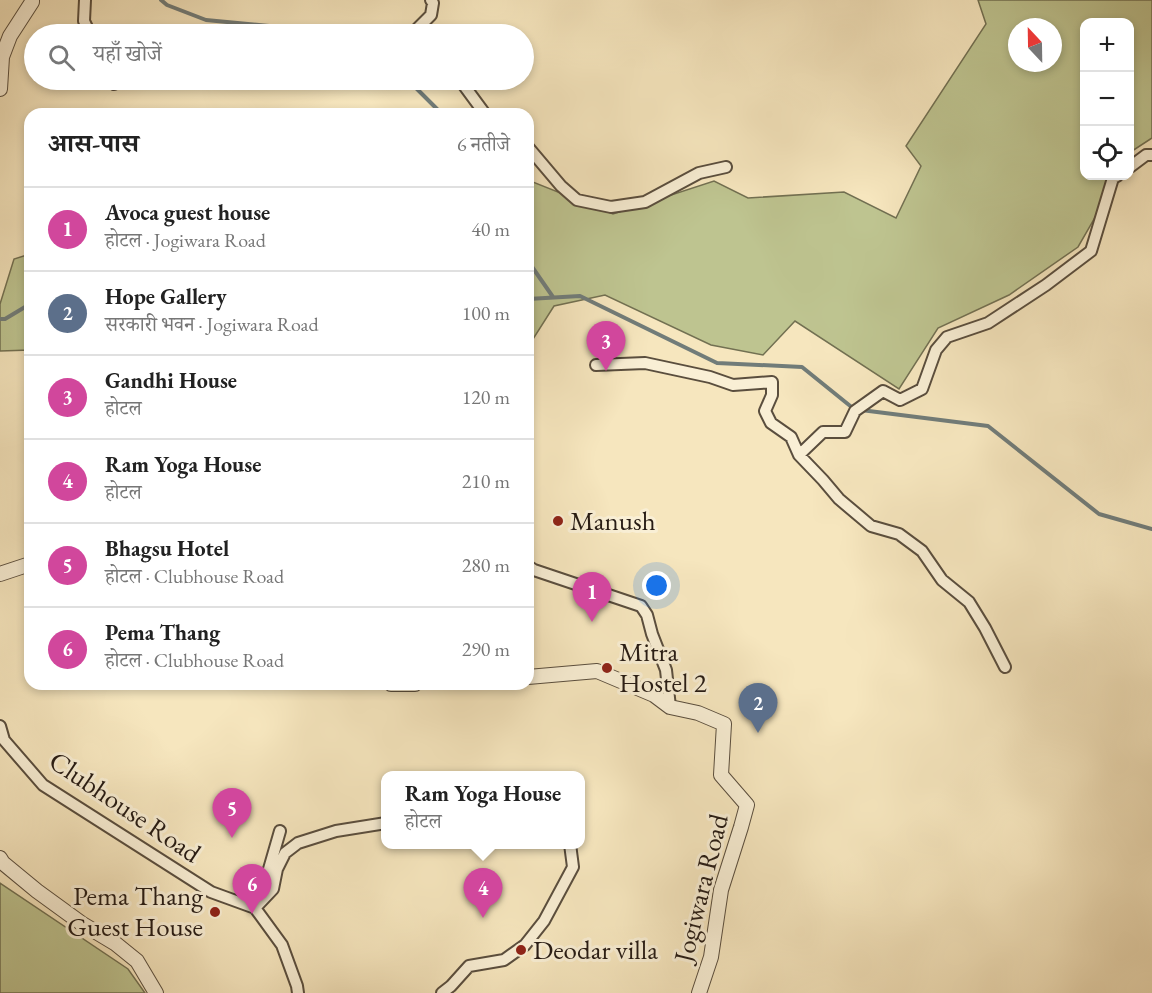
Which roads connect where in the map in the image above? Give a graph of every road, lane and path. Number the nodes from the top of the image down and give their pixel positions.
1 (32, 0) edge
2 (85, 0) edge
3 (431, 0) edge
4 (85, 24) edge
5 (422, 24) edge
6 (0, 89) edge
7 (467, 90) edge
8 (481, 108) edge
9 (534, 154) edge
10 (1152, 155) edge
11 (1134, 163) edge
12 (726, 167) dead end
13 (1112, 180) edge
14 (596, 364) dead end
15 (799, 455) junction
16 (24, 566) edge
17 (534, 570) edge
18 (0, 574) edge
19 (1005, 667) dead end
20 (534, 676) edge
21 (670, 707) junction
22 (0, 726) edge
23 (381, 824) edge
24 (280, 831) dead end
25 (571, 849) edge
26 (0, 858) edge
27 (254, 908) junction
28 (156, 993) edge
29 (298, 993) edge
30 (442, 993) edge
31 (699, 993) edge

1 - 6 street
2 - 4 street
3 - 5 street
7 - 8 street
9 - 12 street
10 - 11 street
13 - 15 street
14 - 15 street
15 - 19 street
16 - 18 street
17 - 21 street
20 - 21 street, Jogiwara Road
21 - 31 street, Jogiwara Road
22 - 27 street, Clubhouse Road
23 - 27 street
24 - 27 street
25 - 30 street
26 - 28 street
27 - 29 street

